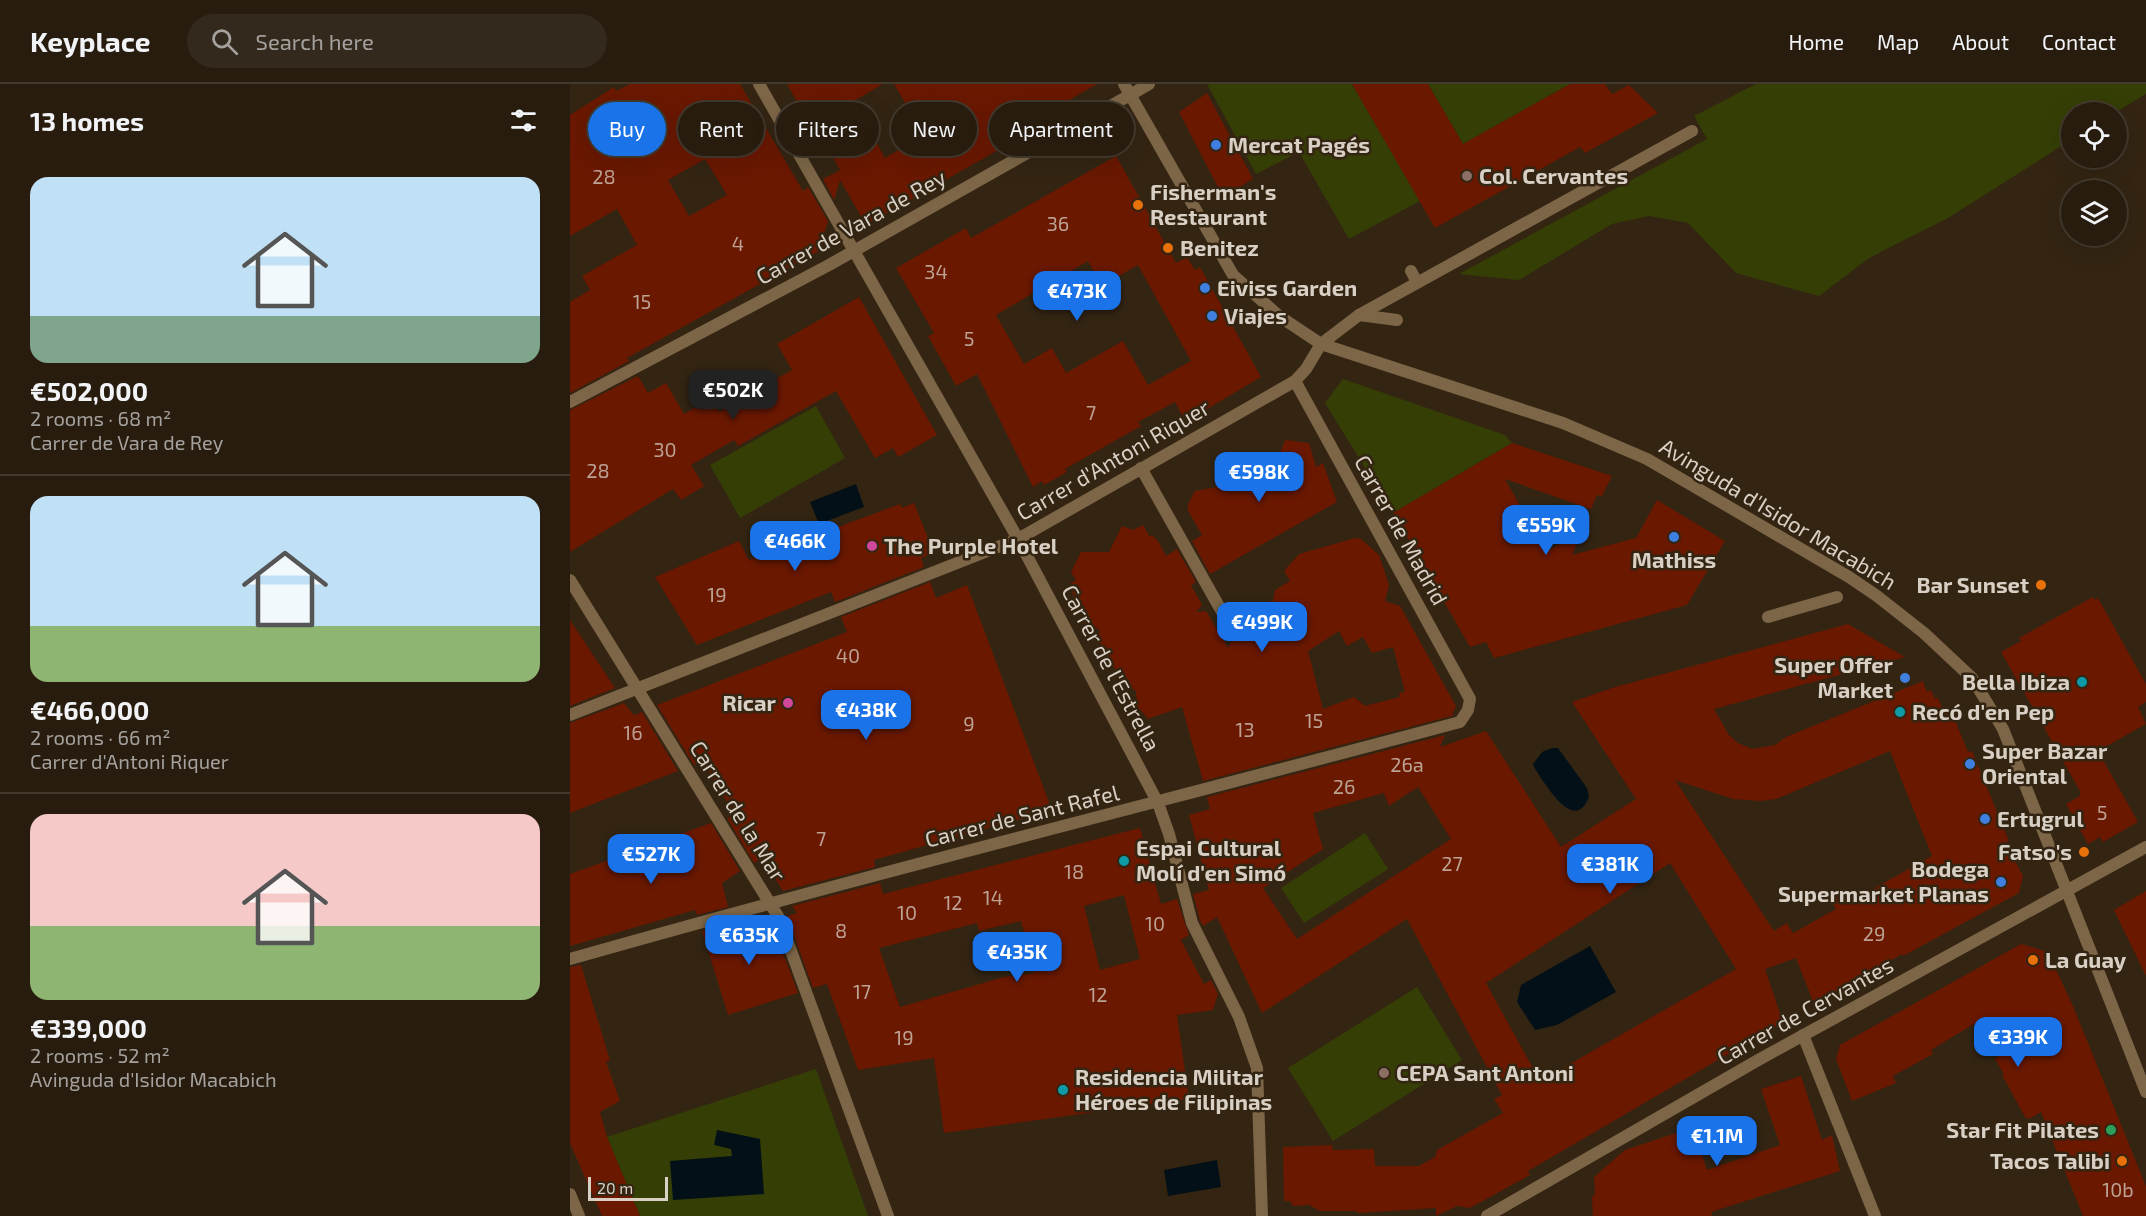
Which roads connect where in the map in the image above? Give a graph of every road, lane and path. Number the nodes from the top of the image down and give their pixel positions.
1 (759, 84) edge
2 (1149, 84) edge
3 (1127, 89) edge
4 (1692, 131) dead end
5 (854, 250) junction
6 (1411, 271) dead end
7 (1417, 282) junction
8 (1359, 315) junction
9 (1397, 320) dead end
10 (1321, 344) junction
11 (1295, 381) junction
12 (570, 402) edge
13 (1141, 468) junction
14 (1018, 538) junction
15 (570, 580) edge
16 (1837, 597) dead end
17 (1768, 617) dead end
18 (1226, 619) dead end
19 (638, 688) junction
20 (1470, 699) joint
21 (570, 715) edge
22 (1158, 802) junction
23 (2146, 847) edge
24 (2066, 891) junction
25 (770, 902) junction
26 (570, 959) edge
27 (1803, 1035) junction
28 (2146, 1092) edge
29 (570, 1194) edge
30 (579, 1216) edge
31 (888, 1216) edge
32 (1262, 1216) edge
33 (1487, 1216) edge
34 (1875, 1216) edge

1 - 5 street, Carrer de l'Estrella
2 - 3 street, Carrer de Vara de Rey
3 - 5 street, Carrer de Vara de Rey
3 - 10 street
4 - 7 street
5 - 12 street, Carrer de Vara de Rey
5 - 14 street, Carrer de l'Estrella
6 - 7 street
7 - 8 street
8 - 9 street
8 - 10 street
10 - 11 street, Carrer d'Antoni Riquer
10 - 24 street, Avinguda d'Isidor Macabich
11 - 13 street, Carrer d'Antoni Riquer
11 - 20 street, Carrer de Madrid
13 - 14 street, Carrer d'Antoni Riquer
13 - 18 street
14 - 19 street, Carrer d'Antoni Riquer
14 - 22 street, Carrer de l'Estrella
15 - 19 street, Carrer de la Mar
16 - 17 street
19 - 21 street, Carrer d'Antoni Riquer
19 - 25 street, Carrer de la Mar
20 - 22 street, Carrer de Sant Rafel
22 - 25 street, Carrer de Sant Rafel
22 - 32 street, Carrer de l'Estrella
23 - 24 street, Carrer de Cervantes
24 - 27 street, Carrer de Cervantes
24 - 28 street, Avinguda d'Isidor Macabich
25 - 26 street, Carrer de Sant Rafel
25 - 31 street, Carrer de la Mar
27 - 33 street, Carrer de Cervantes
27 - 34 street
29 - 30 street

